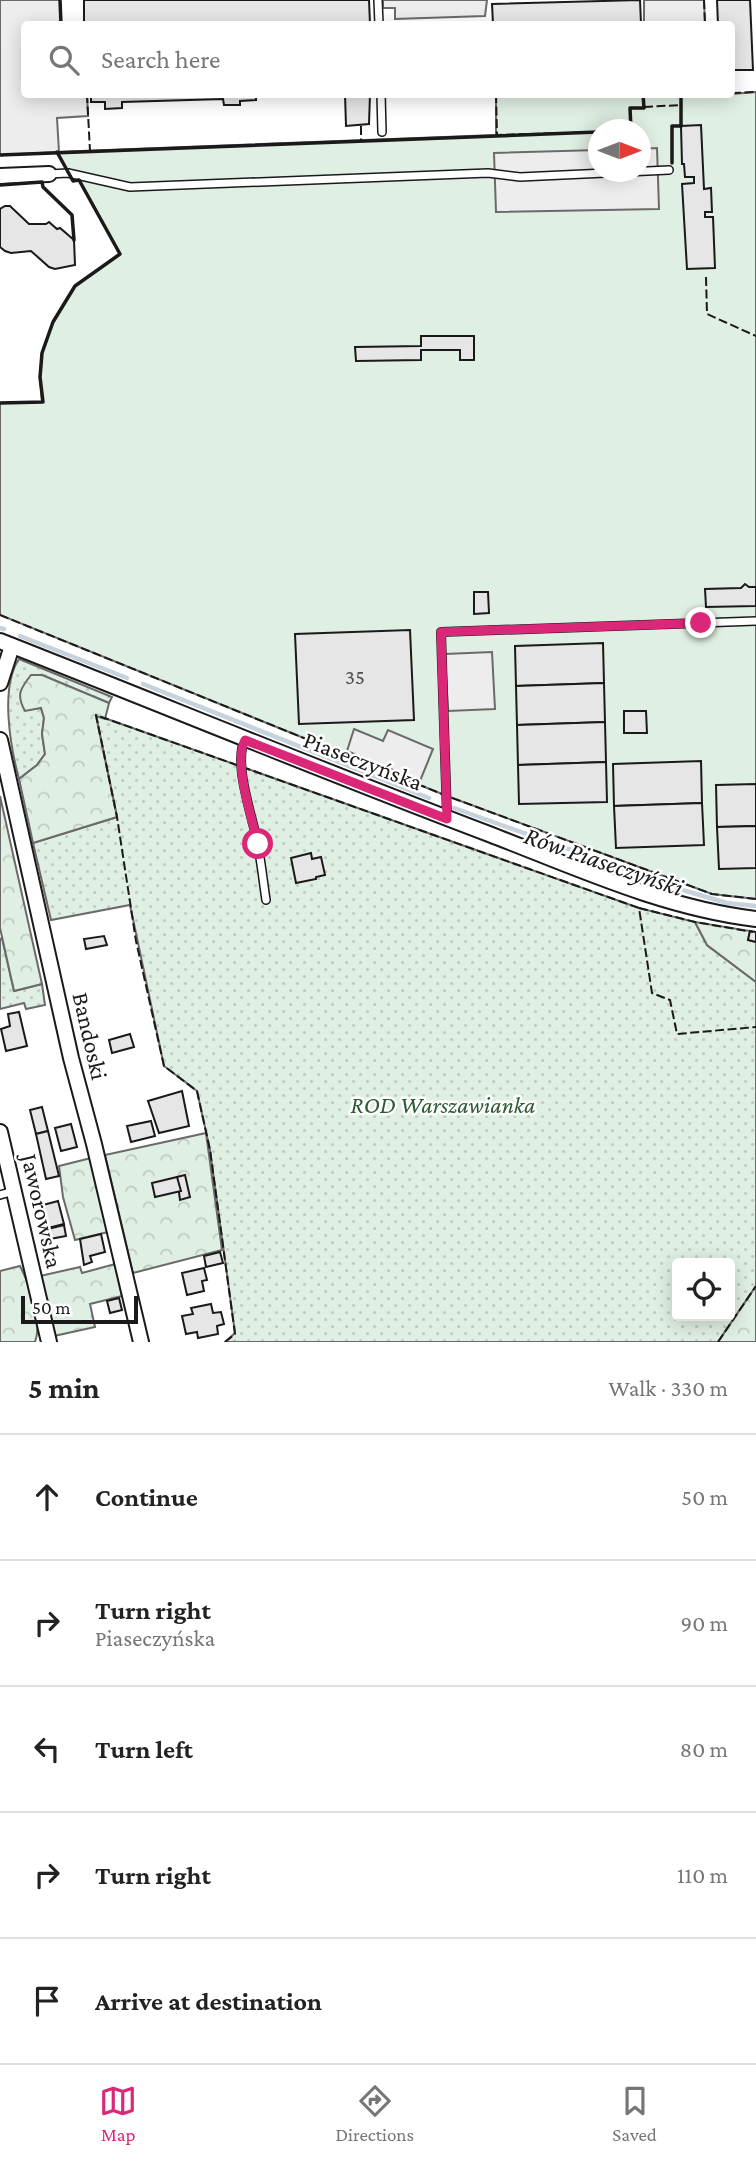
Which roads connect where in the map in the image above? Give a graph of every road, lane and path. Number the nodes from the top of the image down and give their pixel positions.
1 (378, 0) edge
2 (379, 21) edge
3 (381, 98) edge
4 (382, 132) dead end
5 (668, 170) dead end
6 (49, 174) joint
7 (0, 176) edge
8 (756, 621) edge
9 (6, 643) edge
10 (0, 683) edge
11 (0, 740) edge
12 (245, 740) junction
13 (447, 819) junction
14 (266, 900) dead end
15 (756, 919) edge
16 (0, 1132) edge
17 (7, 1193) edge
18 (49, 1342) edge
19 (141, 1342) edge

1 - 2 lane
3 - 4 lane
5 - 6 lane
6 - 7 street
8 - 13 lane
9 - 10 street
9 - 12 street, Piaseczyńska
11 - 19 street, Bandoski
12 - 13 street, Piaseczyńska
12 - 14 lane
13 - 15 street, Piaseczyńska
16 - 17 street, Jaworowska
17 - 18 street, Jaworowska

